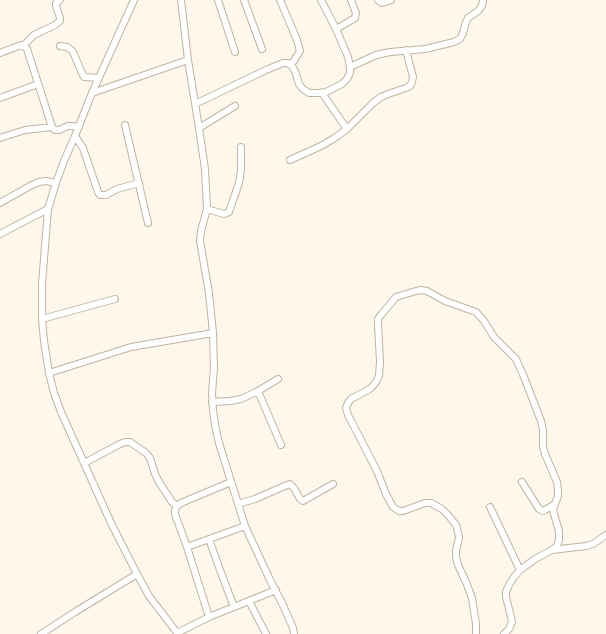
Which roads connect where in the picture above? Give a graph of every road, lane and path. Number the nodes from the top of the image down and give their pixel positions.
1 (60, 0) edge
2 (134, 0) edge
3 (181, 0) edge
4 (218, 0) edge
5 (244, 0) edge
6 (280, 0) edge
7 (322, 0) edge
8 (350, 0) edge
9 (378, 0) edge
10 (391, 0) edge
11 (484, 0) edge
12 (336, 29) junction
13 (23, 46) junction
14 (60, 46) dead end
15 (262, 49) dead end
16 (406, 50) junction
17 (235, 52) dead end
18 (0, 53) edge
19 (188, 60) junction
20 (293, 62) dead end
21 (350, 67) junction
22 (99, 78) junction
23 (38, 84) junction
24 (92, 93) junction
25 (322, 93) junction
26 (0, 98) edge
27 (196, 104) junction
28 (235, 106) dead end
29 (125, 125) dead end
30 (52, 127) junction
31 (79, 127) junction
32 (200, 128) junction
33 (347, 129) junction
34 (75, 136) junction
35 (0, 138) edge
36 (241, 147) dead end
37 (290, 160) dead end
38 (56, 183) junction
39 (139, 183) junction
40 (0, 202) edge
41 (48, 209) junction
42 (207, 209) junction
43 (148, 223) dead end
44 (0, 234) edge
45 (115, 299) dead end
46 (42, 319) junction
47 (213, 333) junction
48 (49, 373) junction
49 (278, 379) dead end
50 (258, 391) junction
51 (212, 402) junction
52 (281, 444) dead end
53 (84, 464) junction
54 (231, 482) junction
55 (522, 482) dead end
56 (333, 484) dead end
57 (238, 504) junction
58 (555, 504) junction
59 (177, 506) junction
60 (490, 507) dead end
61 (245, 526) junction
62 (606, 534) edge
63 (209, 539) junction
64 (187, 547) junction
65 (552, 550) junction
66 (520, 570) junction
67 (137, 574) junction
68 (276, 590) junction
69 (249, 601) junction
70 (234, 607) junction
71 (209, 618) junction
72 (41, 634) edge
73 (177, 634) edge
74 (266, 634) edge
75 (294, 634) edge
76 (476, 634) edge
77 (504, 634) edge

1 - 13 street
2 - 22 street
3 - 19 street
4 - 17 street
5 - 15 street
6 - 20 street
7 - 12 street
8 - 12 street
9 - 10 street
11 - 16 street
12 - 21 street
13 - 18 street
13 - 23 street
14 - 22 street
16 - 21 street
16 - 33 street
19 - 24 street
19 - 27 street
21 - 25 street
22 - 24 street
23 - 26 street
23 - 30 street
24 - 31 street
25 - 27 street
25 - 33 street
27 - 32 street
28 - 32 street
29 - 39 street
30 - 31 street
30 - 35 street
31 - 34 street
32 - 42 street
33 - 37 street
34 - 38 street
34 - 39 street
36 - 42 street
38 - 40 street
38 - 41 street
39 - 43 street
41 - 44 street
41 - 46 street
42 - 47 street
45 - 46 street
46 - 48 street
47 - 48 street
47 - 51 street
48 - 53 street
49 - 50 street
50 - 51 street
50 - 52 street
51 - 54 street
53 - 59 street
53 - 67 street
54 - 57 street
54 - 59 street
55 - 58 street
56 - 57 street
57 - 61 street
58 - 65 street
58 - 76 street
59 - 64 street
60 - 66 street
61 - 63 street
61 - 68 street
62 - 65 street
63 - 64 street
63 - 70 street
64 - 71 street
65 - 66 street
66 - 77 street
67 - 72 street
67 - 73 street
68 - 69 street
68 - 75 street
69 - 70 street
69 - 74 street
70 - 71 street
71 - 73 street

